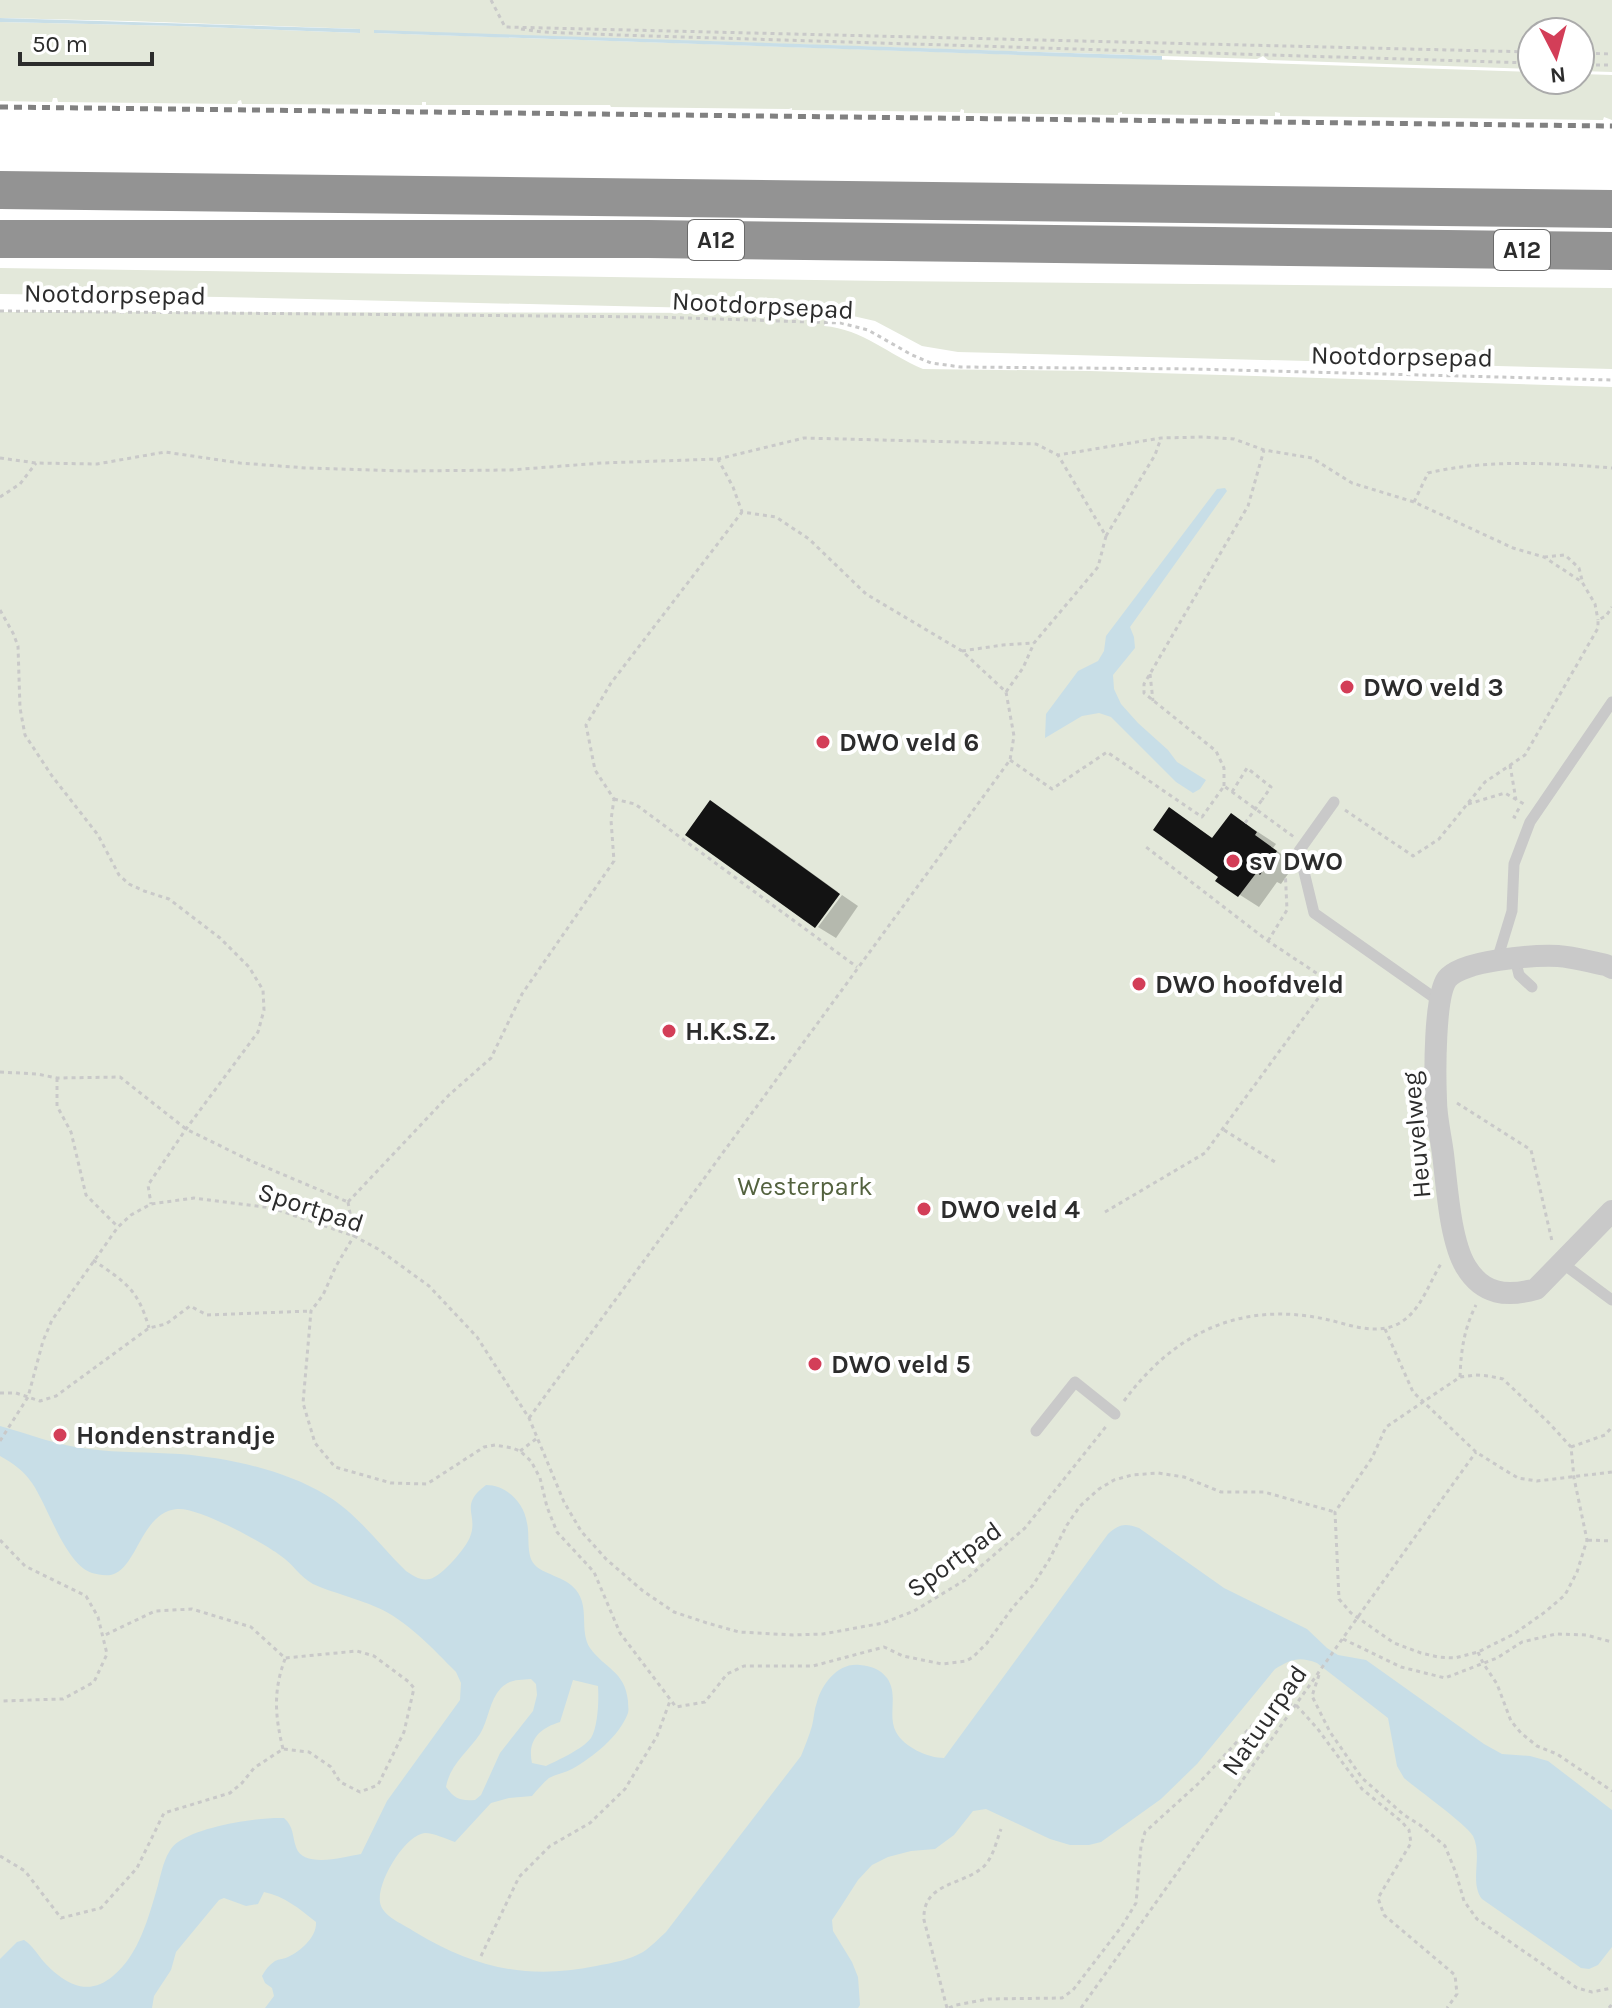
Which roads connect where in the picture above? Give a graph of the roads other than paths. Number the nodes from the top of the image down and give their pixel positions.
1 (0, 190) edge
2 (1612, 209) edge
3 (0, 239) edge
4 (1612, 251) edge
5 (1612, 702) edge
6 (1334, 802) road end
7 (1506, 960) junction
8 (1612, 968) edge
9 (1532, 987) dead end
10 (1439, 1001) junction
11 (1612, 1211) edge
12 (1566, 1259) junction
13 (1612, 1300) edge
14 (1115, 1414) road end
15 (1036, 1431) dead end

1 - 2 highway, A12
3 - 4 highway, A12
5 - 7 lane
6 - 10 lane
7 - 8 street
7 - 9 lane
7 - 10 street
10 - 12 street, Heuvelweg
11 - 12 street
12 - 13 lane
14 - 15 lane

